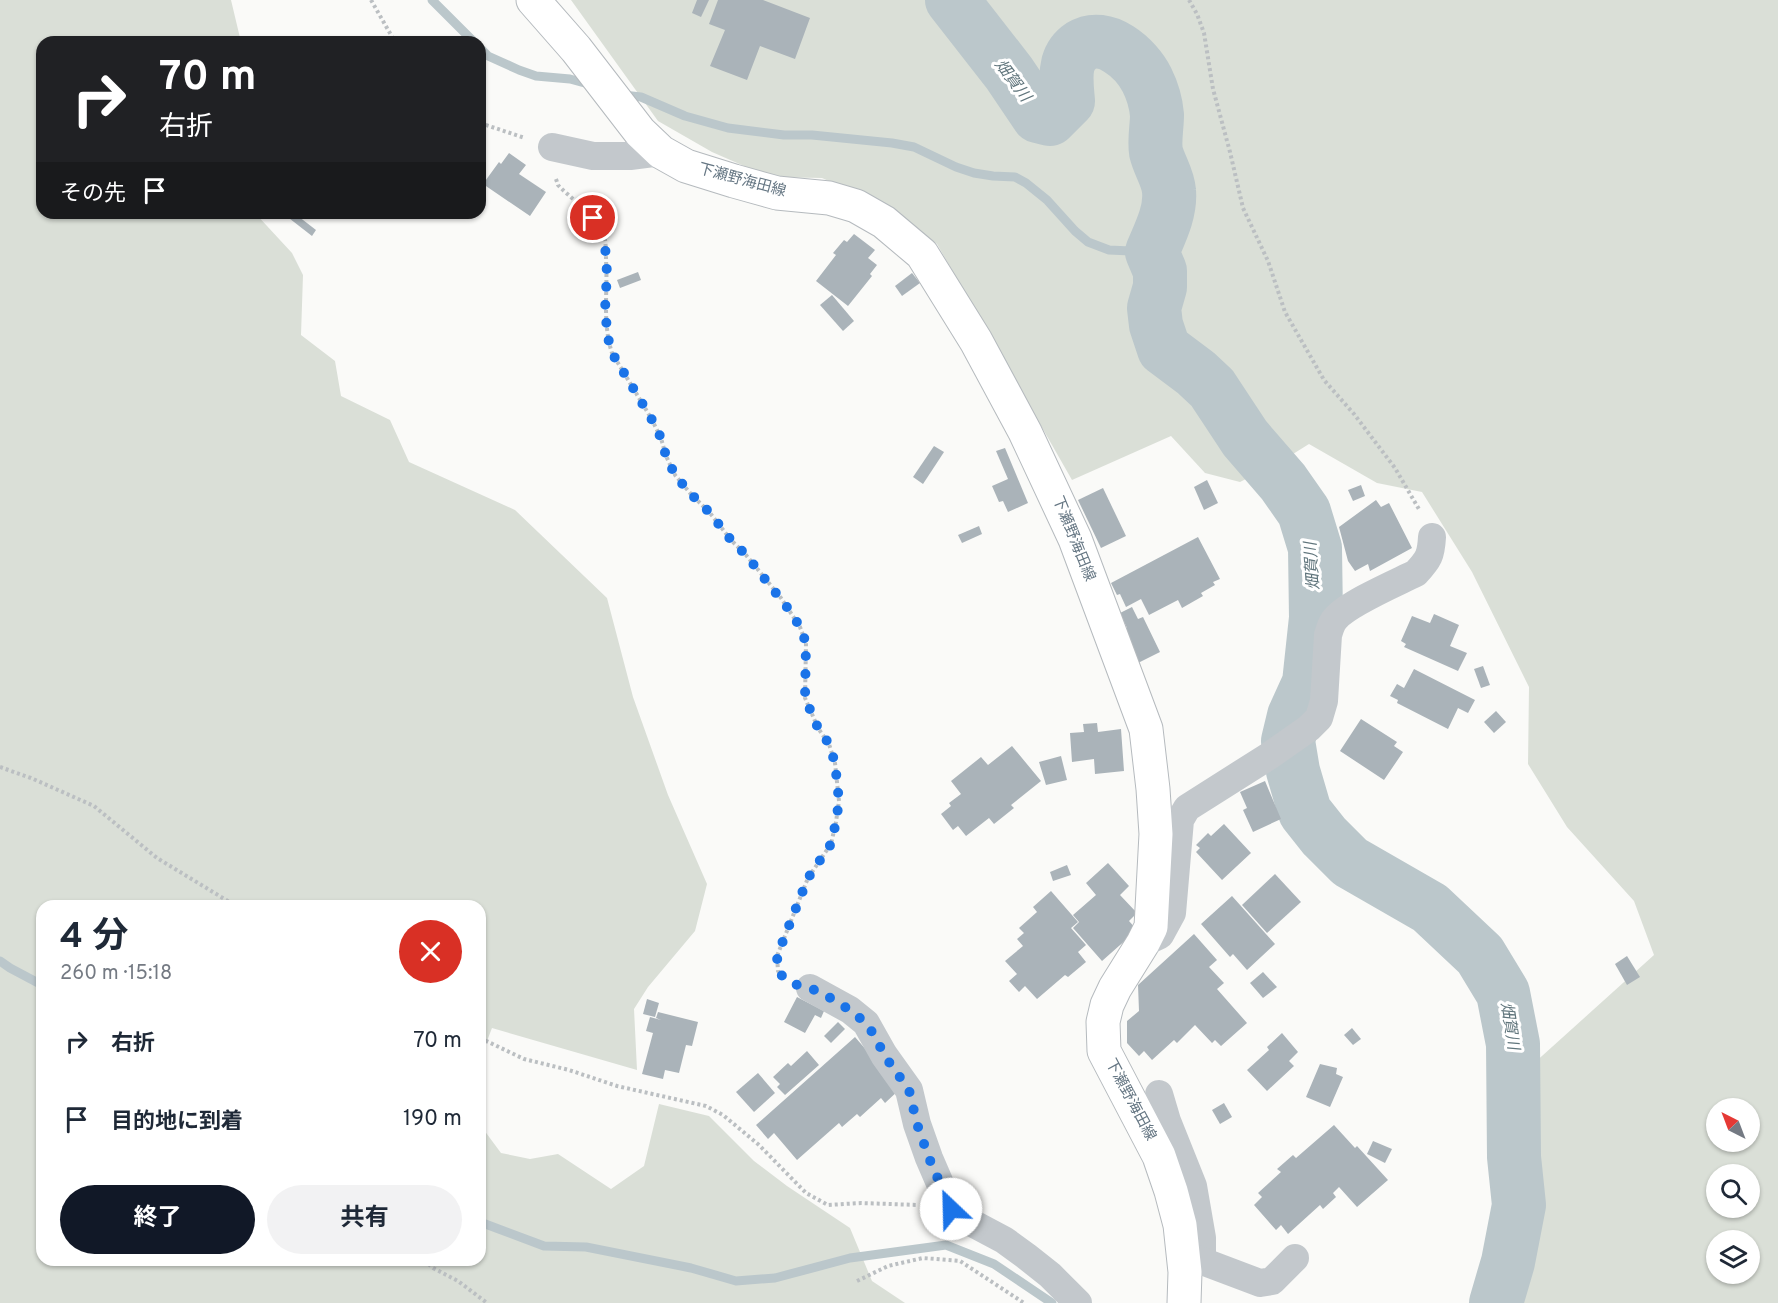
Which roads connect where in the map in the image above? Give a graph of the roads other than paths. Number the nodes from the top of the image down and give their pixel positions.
1 (533, 0) edge
2 (552, 147) road end
3 (661, 152) junction
4 (1432, 537) road end
5 (1143, 943) junction
6 (810, 988) road end
7 (1159, 1094) dead end
8 (1192, 1257) junction
9 (1295, 1258) dead end
10 (1078, 1303) edge
11 (1184, 1303) edge

1 - 3 main road, 下瀬野海田線
2 - 3 street
3 - 5 main road, 下瀬野海田線
4 - 5 street
5 - 8 main road, 下瀬野海田線
6 - 10 street
7 - 8 street
8 - 9 street
8 - 11 main road, 下瀬野海田線

